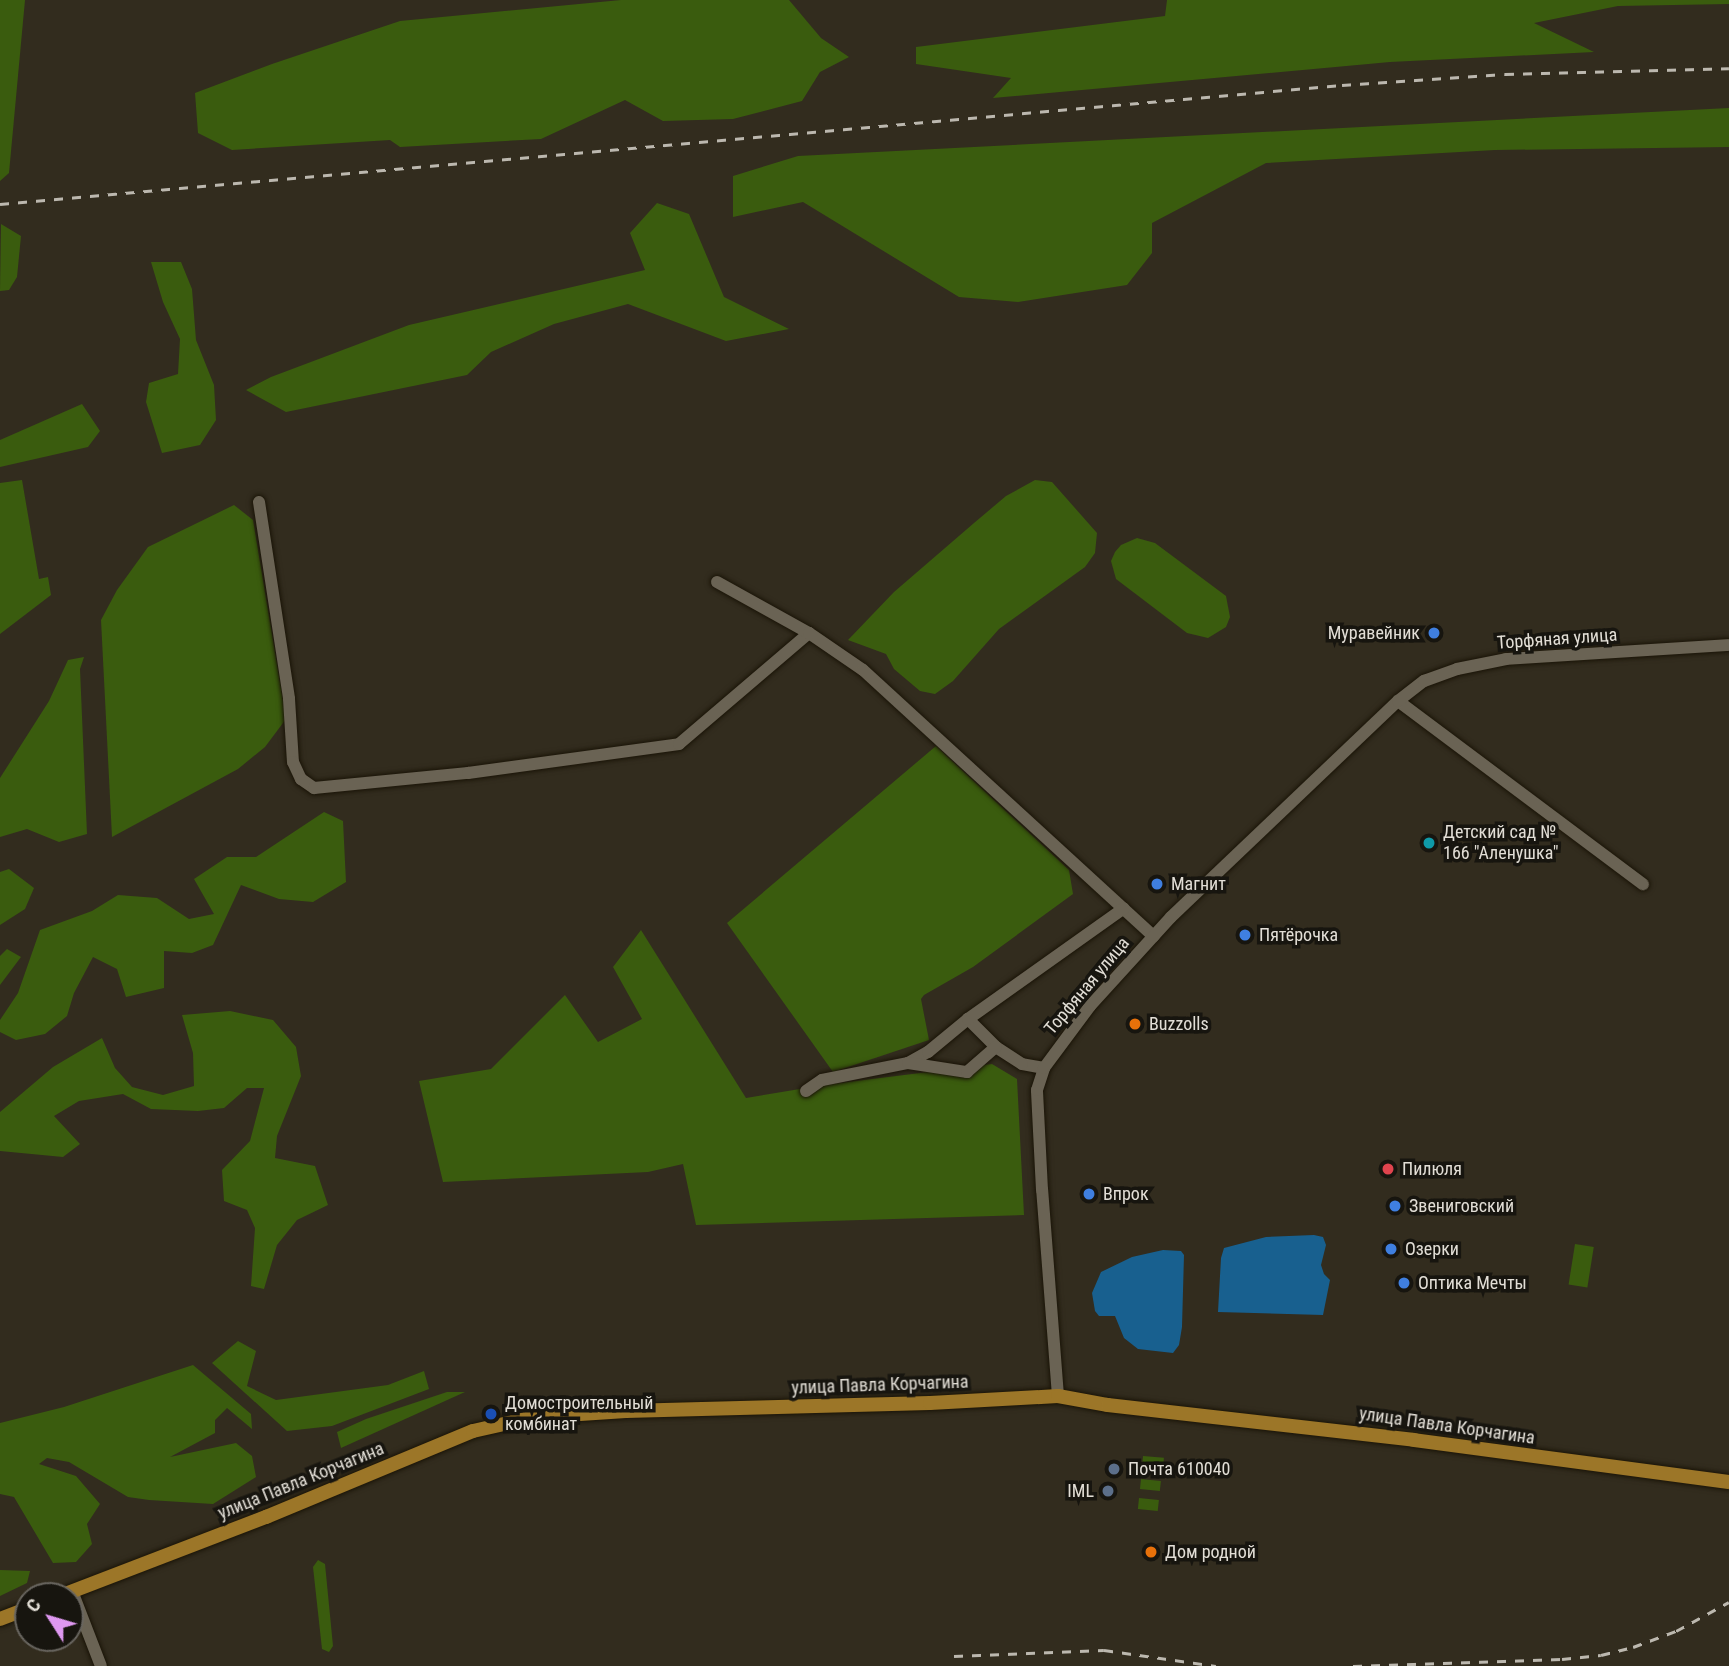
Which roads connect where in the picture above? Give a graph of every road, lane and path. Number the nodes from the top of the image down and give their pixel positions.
1 (260, 502) dead end
2 (717, 582) dead end
3 (809, 633) junction
4 (1729, 645) edge
5 (1398, 701) junction
6 (1643, 884) dead end
7 (1124, 908) junction
8 (1153, 936) junction
9 (968, 1019) junction
10 (996, 1047) junction
11 (908, 1063) junction
12 (1044, 1068) junction
13 (806, 1091) dead end
14 (1058, 1396) junction
15 (1729, 1482) edge
16 (84, 1587) edge
17 (84, 1631) edge
18 (101, 1666) edge

1 - 3 street
2 - 3 street
3 - 7 street
4 - 5 street, Торфяная улица
5 - 6 street
5 - 8 street, Торфяная улица
7 - 8 street
7 - 9 street
8 - 12 street, Торфяная улица
9 - 10 street
9 - 11 street
10 - 11 street
10 - 12 street
11 - 13 street
12 - 14 street, Торфяная улица
14 - 15 main road, улица Павла Корчагина
14 - 16 main road, улица Павла Корчагина
17 - 18 street

